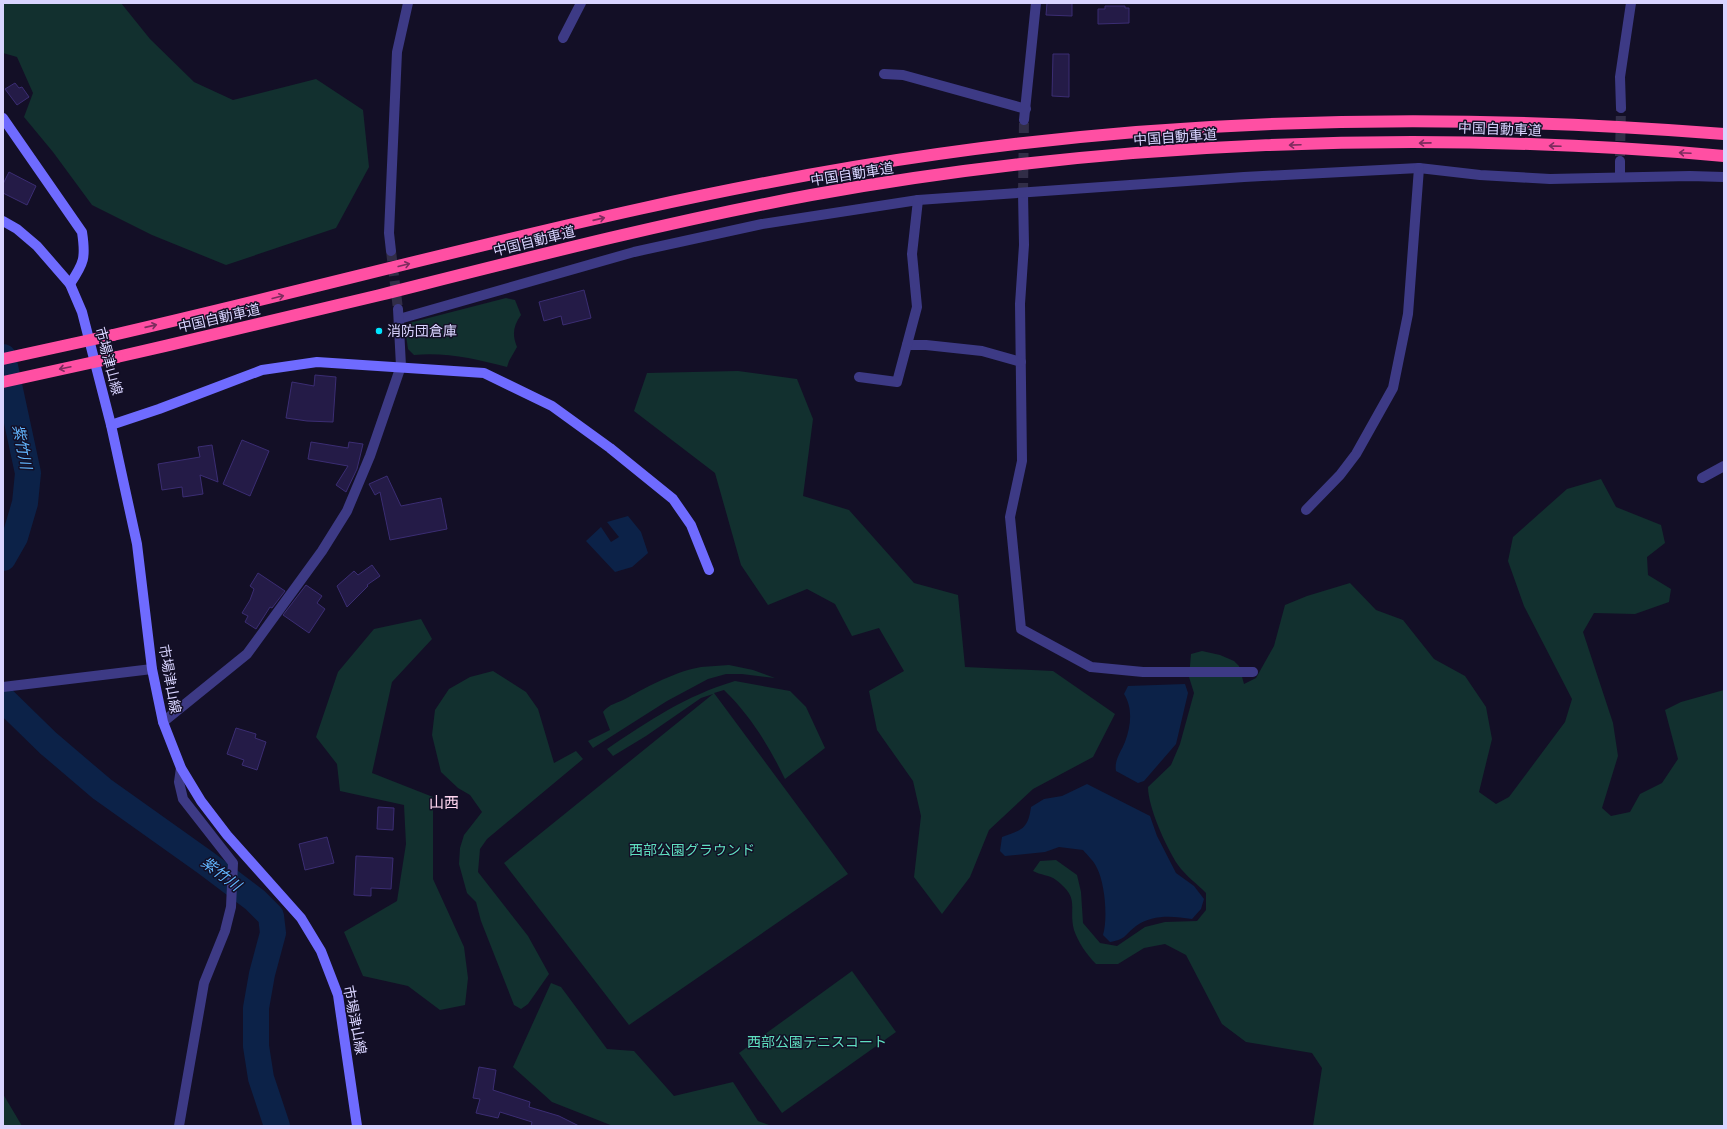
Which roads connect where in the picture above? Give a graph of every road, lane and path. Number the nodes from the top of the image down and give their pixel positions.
1 (408, 3) edge
2 (581, 3) edge
3 (1036, 3) edge
4 (1631, 3) edge
5 (563, 38) dead end
6 (884, 74) dead end
7 (1621, 108) tunnel mouth
8 (1026, 109) junction
9 (3, 118) edge
10 (1024, 120) tunnel mouth
11 (1724, 134) edge
12 (1724, 156) edge
13 (1620, 161) tunnel mouth
14 (1419, 168) junction
15 (1620, 177) junction
16 (1724, 177) edge
17 (1023, 193) junction
18 (918, 200) junction
19 (3, 221) edge
20 (391, 251) tunnel mouth
21 (70, 284) junction
22 (398, 309) tunnel mouth
23 (399, 319) junction
24 (907, 345) junction
25 (3, 359) edge
26 (1021, 362) junction
27 (401, 366) junction
28 (859, 377) dead end
29 (3, 382) edge
30 (111, 425) junction
31 (1724, 466) edge
32 (1702, 478) dead end
33 (1306, 510) dead end
34 (709, 570) dead end
35 (152, 669) junction
36 (1253, 672) dead end
37 (3, 687) edge
38 (163, 722) junction
39 (181, 768) junction
40 (179, 1126) edge
41 (357, 1126) edge

1 - 20 street
2 - 5 street
3 - 8 street
4 - 7 street
6 - 8 street
8 - 10 street
9 - 21 main road
25 -> 11 highway, 中国自動車道, bridge
12 -> 29 highway, 中国自動車道, bridge
13 - 15 street
14 - 15 street
14 - 17 street
14 - 33 street
15 - 16 street
17 - 18 street
17 - 26 street
18 - 23 street
18 - 24 street
19 - 21 main road, 市場津山線
21 - 30 main road, 市場津山線
22 - 23 street
23 - 27 street
24 - 26 street
24 - 28 street
26 - 36 street
27 - 30 main road
27 - 34 main road
27 - 38 street
30 - 35 main road, 市場津山線
31 - 32 street
35 - 37 street
35 - 38 main road, 市場津山線
38 - 39 main road, 市場津山線
39 - 40 street
39 - 41 main road, 市場津山線

